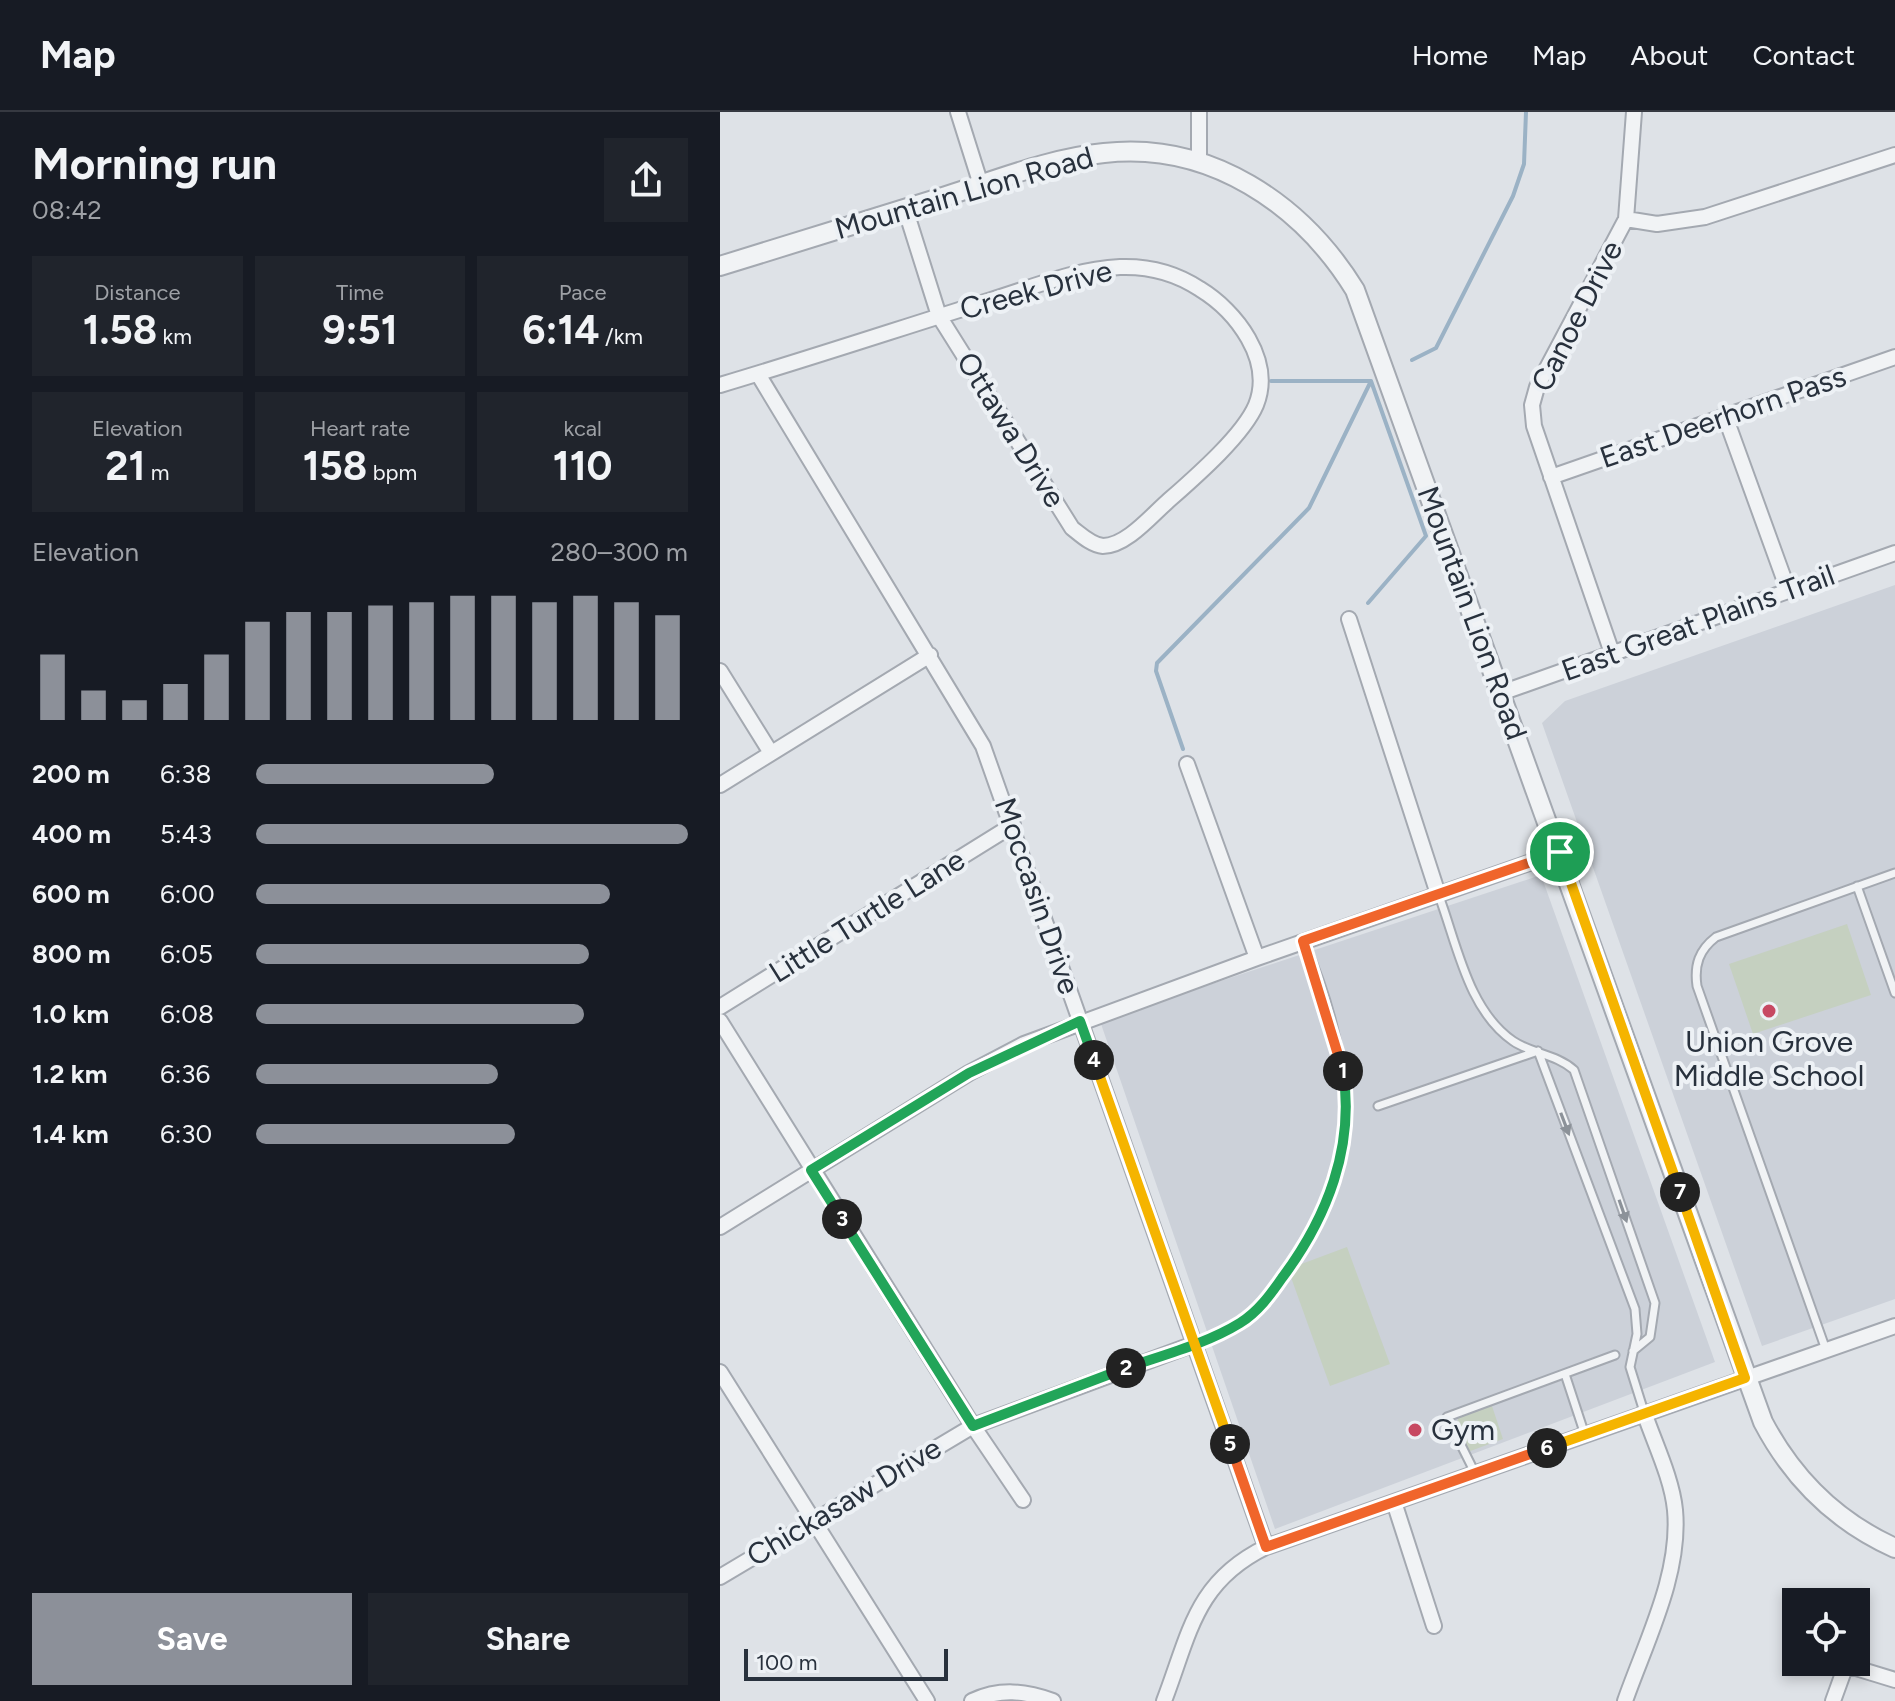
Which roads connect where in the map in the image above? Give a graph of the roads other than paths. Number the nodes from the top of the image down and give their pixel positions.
1 (958, 112) edge
2 (1199, 112) edge
3 (1634, 112) edge
4 (1895, 155) edge
5 (1199, 163) junction
6 (981, 185) junction
7 (905, 208) junction
8 (1626, 219) junction
9 (720, 266) edge
10 (939, 316) junction
11 (1895, 357) edge
12 (758, 374) junction
13 (720, 385) edge
14 (1725, 416) junction
15 (1551, 477) junction
16 (1103, 546) joint
17 (1895, 553) edge
18 (1788, 590) junction
19 (1349, 619) dead end
20 (1612, 653) junction
21 (930, 655) junction
22 (720, 671) edge
23 (1501, 693) junction
24 (771, 753) junction
25 (1187, 764) dead end
26 (720, 785) edge
27 (1013, 825) junction
28 (1560, 852) junction
29 (1895, 873) edge
30 (1857, 886) junction
31 (1438, 894) junction
32 (1303, 941) junction
33 (1257, 958) junction
34 (1895, 993) edge
35 (720, 1007) edge
36 (720, 1021) edge
37 (1080, 1021) junction
38 (1538, 1051) junction
39 (1378, 1106) dead end
40 (811, 1170) junction
41 (720, 1227) edge
42 (1895, 1326) edge
43 (1194, 1344) junction
44 (1826, 1350) junction
45 (1633, 1351) junction
46 (1615, 1355) dead end
47 (720, 1372) edge
48 (1565, 1374) junction
49 (1745, 1378) junction
50 (1645, 1415) junction
51 (973, 1426) junction
52 (1585, 1435) junction
53 (1475, 1473) junction
54 (1023, 1500) dead end
55 (1394, 1502) junction
56 (815, 1522) junction
57 (1266, 1547) junction
58 (1895, 1548) edge
59 (720, 1577) edge
60 (1434, 1626) dead end
61 (1895, 1680) edge
62 (927, 1701) edge
63 (972, 1701) edge
64 (1053, 1701) edge
65 (1164, 1701) edge
66 (1625, 1701) edge
67 (1833, 1701) edge

1 - 6 street
2 - 5 street
3 - 8 street, Canoe Drive
4 - 8 street
5 - 6 street, Mountain Lion Road
5 - 23 street, Mountain Lion Road
6 - 7 street, Mountain Lion Road
7 - 9 street, Mountain Lion Road
7 - 10 street, Ottawa Drive
8 - 15 street, Canoe Drive
10 - 12 street, Creek Drive
10 - 16 street, Ottawa Drive
10 - 16 street, Creek Drive
11 - 14 street, East Deerhorn Pass
12 - 13 street, Creek Drive
12 - 21 street, Moccasin Drive
14 - 15 street, East Deerhorn Pass
14 - 18 street
15 - 20 street, Canoe Drive
17 - 18 street, East Great Plains Trail
18 - 20 street, East Great Plains Trail
19 - 31 street
20 - 23 street, East Great Plains Trail
21 - 24 street
21 - 27 street, Moccasin Drive
22 - 24 street
23 - 28 street, Mountain Lion Road
24 - 26 street
25 - 33 street
27 - 35 street, Little Turtle Lane
27 - 37 street, Moccasin Drive
28 - 31 street
28 - 49 street, Mountain Lion Road
29 - 30 lane
30 - 34 lane
30 - 44 lane
31 - 32 street
31 - 38 lane
32 - 33 street
32 - 43 lane
33 - 37 street
36 - 40 street
37 - 40 street
37 - 43 street, Moccasin Drive
38 - 39 lane
38 -> 45 lane
38 -> 45 lane
40 - 41 street
40 - 51 street
42 - 44 street
43 - 51 street, Chickasaw Drive
43 - 57 street, Moccasin Drive
44 - 49 street
45 - 50 lane
46 - 48 lane
47 - 56 street
48 - 52 lane
48 - 53 lane
49 - 50 street
49 - 58 street, Mountain Lion Road
50 - 52 street
50 - 66 street
51 - 54 street
51 - 56 street, Chickasaw Drive
52 - 53 street
53 - 55 street
55 - 57 street
55 - 60 street
56 - 59 street, Chickasaw Drive
56 - 62 street
57 - 65 street
61 - 67 street
63 - 64 street

